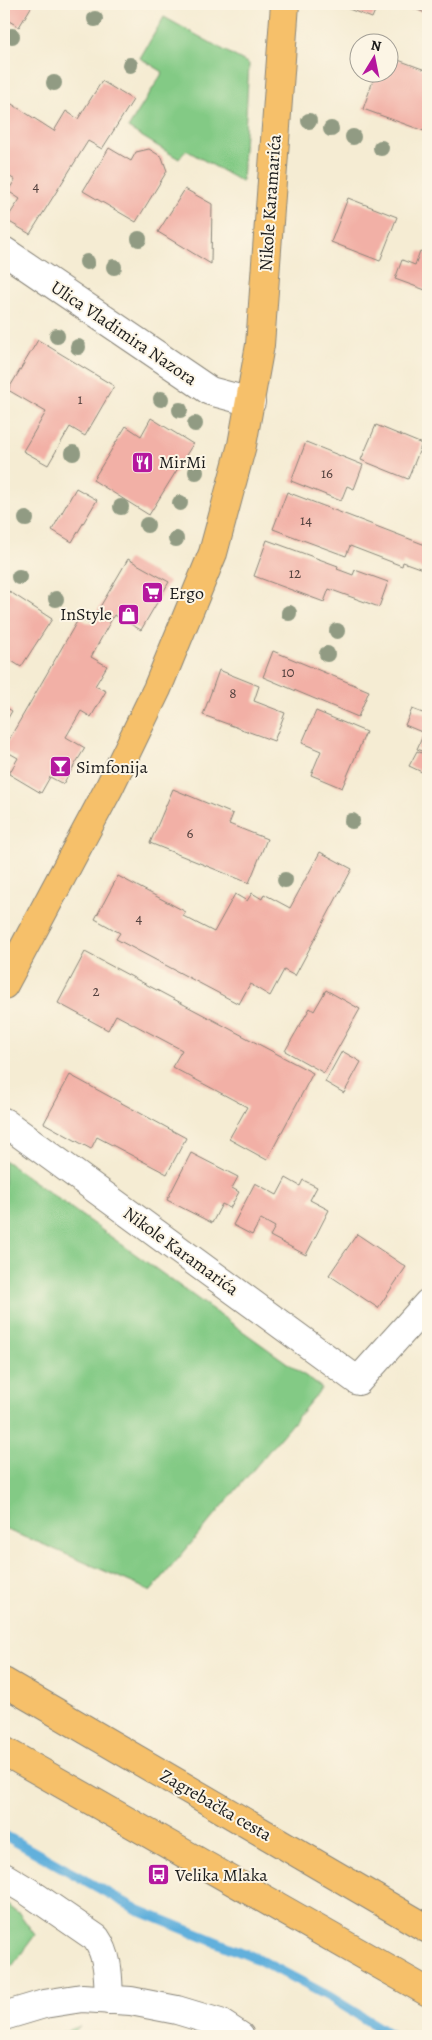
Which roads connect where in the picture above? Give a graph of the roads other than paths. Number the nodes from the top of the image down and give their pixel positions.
1 (285, 4) edge
2 (7, 258) edge
3 (251, 402) junction
4 (4, 985) edge
5 (4, 1122) edge
6 (428, 1303) edge
7 (4, 1682) edge
8 (4, 1751) edge
9 (4, 1877) edge
10 (428, 1929) edge
11 (428, 1992) edge
12 (109, 2000) junction
13 (4, 2016) edge
14 (240, 2036) edge

1 - 3 main road, Nikole Karamarića
2 - 3 street, Ulica Vladimira Nazora
3 - 4 main road, Nikole Karamarića
5 - 6 street, Nikole Karamarića
7 - 10 main road, Zagrebačka cesta
8 - 11 main road
9 - 12 street
12 - 13 street
12 - 14 street

